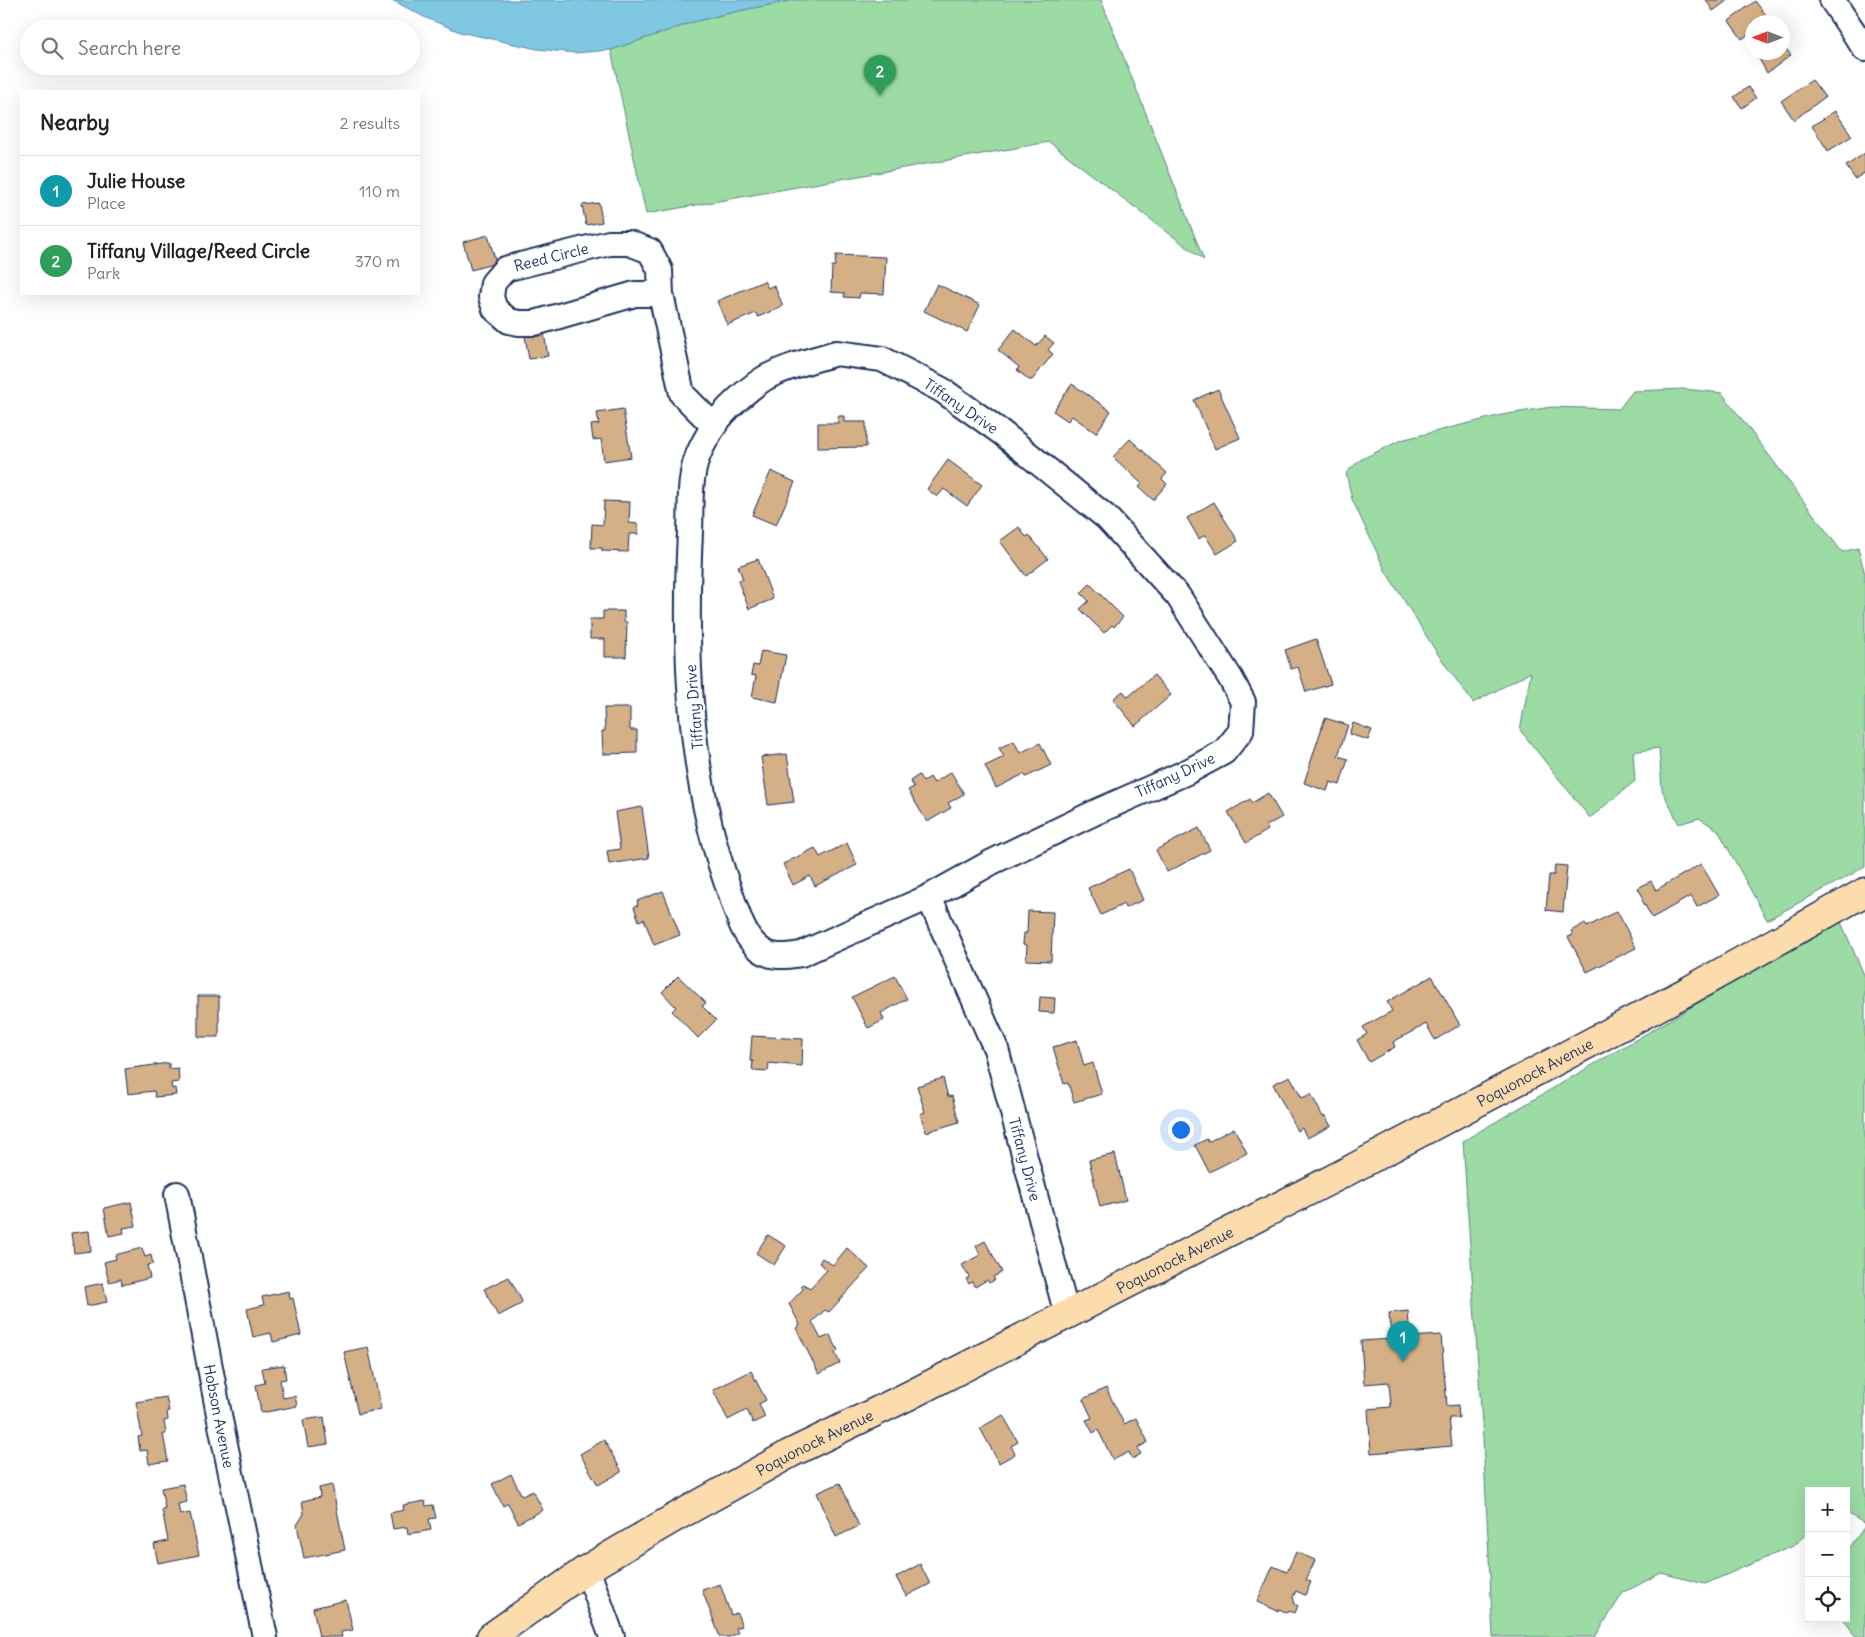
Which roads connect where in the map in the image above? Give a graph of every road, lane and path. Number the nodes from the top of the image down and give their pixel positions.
1 (1832, 0) edge
2 (1865, 49) edge
3 (661, 294) junction
4 (714, 426) junction
5 (1865, 892) edge
6 (930, 897) junction
7 (177, 1194) dead end
8 (1067, 1315) junction
9 (586, 1569) junction
10 (265, 1637) edge
11 (491, 1637) edge
12 (612, 1637) edge

1 - 2 street
3 - 3 street, Reed Circle
3 - 4 street, Reed Circle
4 - 6 street, Tiffany Drive
4 - 6 street, Tiffany Drive
5 - 8 main road, Poquonock Avenue
6 - 8 street, Tiffany Drive
7 - 10 street, Hobson Avenue
8 - 9 main road, Poquonock Avenue
9 - 11 main road, Poquonock Avenue
9 - 12 street

